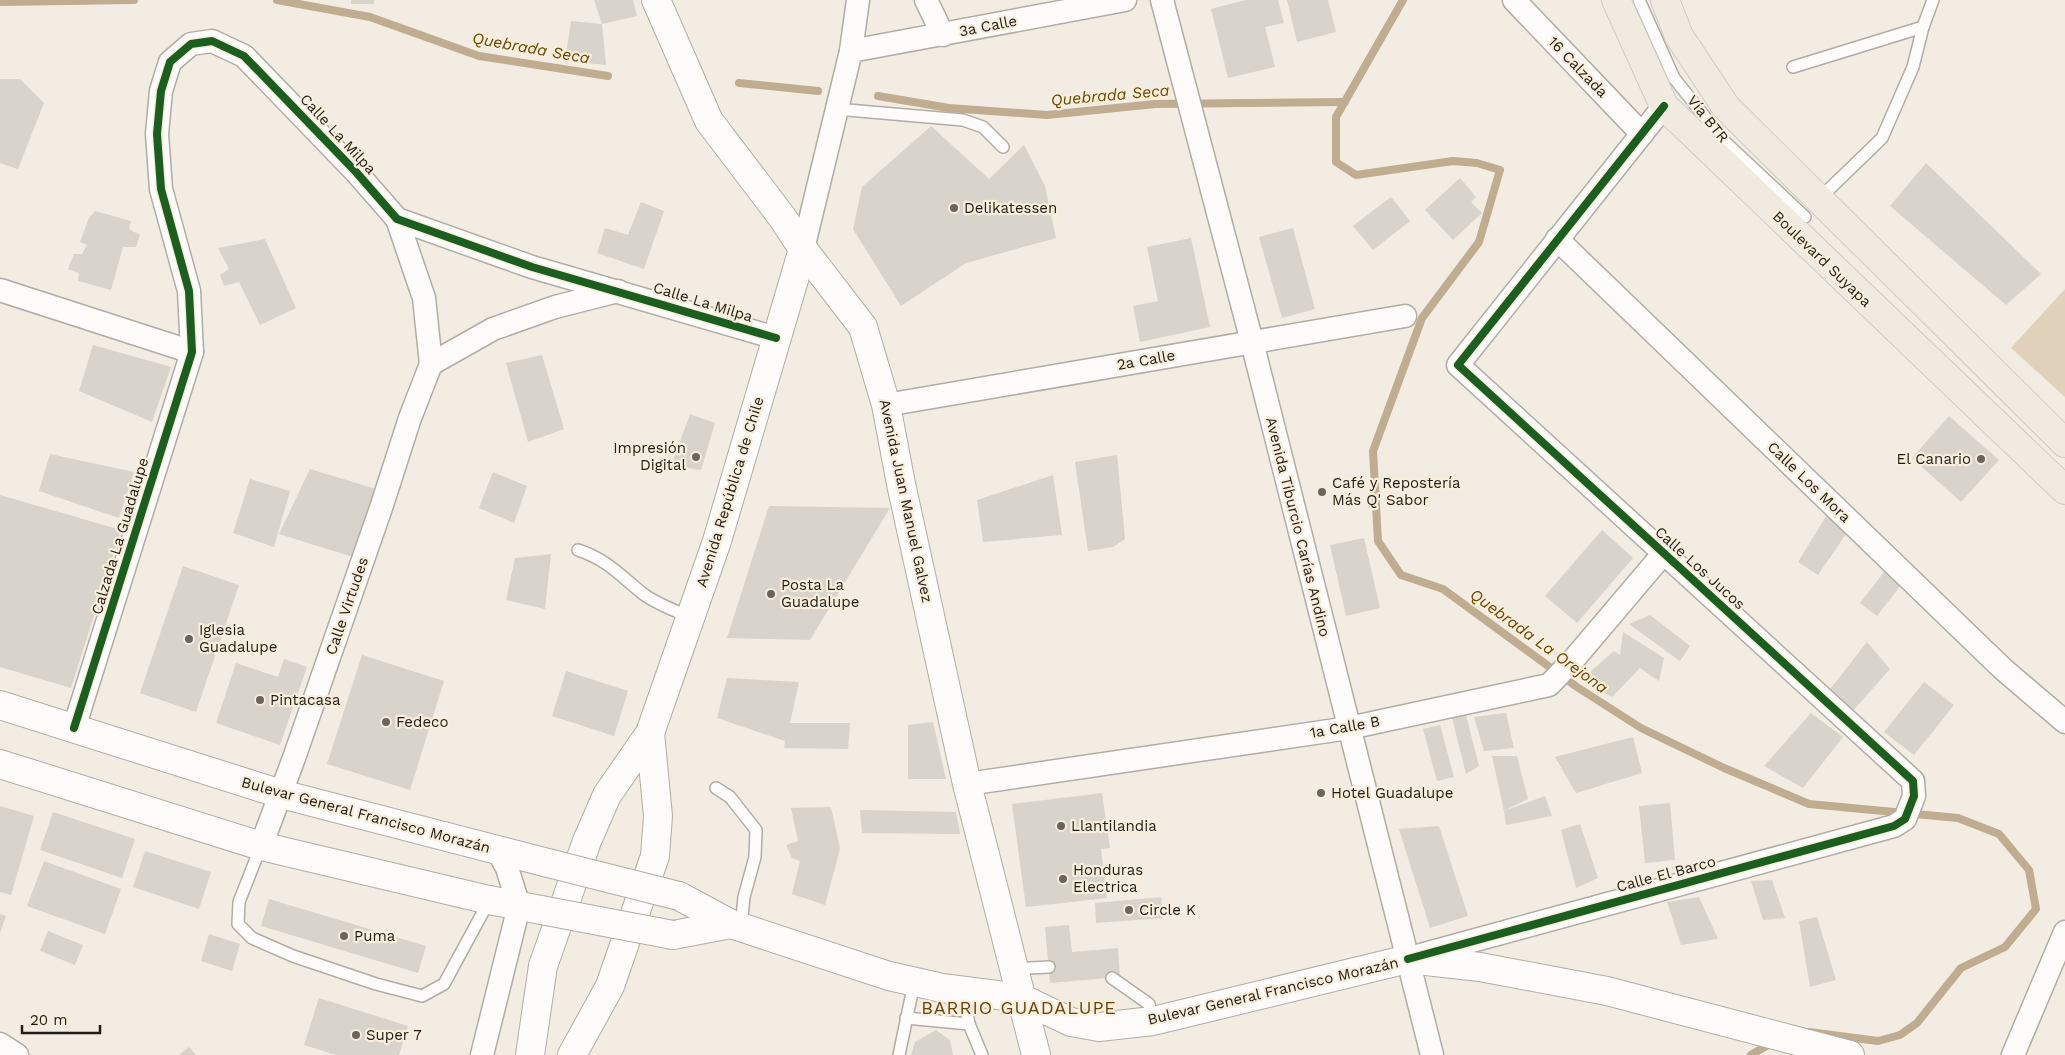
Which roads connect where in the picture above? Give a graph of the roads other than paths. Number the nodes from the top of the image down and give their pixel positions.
1 (656, 0) edge
2 (858, 0) edge
3 (926, 0) edge
4 (1125, 0) edge
5 (1162, 0) edge
6 (1514, 0) edge
7 (1616, 0) edge
8 (1639, 0) edge
9 (1664, 0) edge
10 (1933, 0) edge
11 (1923, 27) junction
12 (943, 35) junction
13 (851, 50) junction
14 (1793, 67) dead end
15 (1664, 106) junction
16 (836, 109) junction
17 (1642, 134) junction
18 (1002, 147) dead end
19 (1812, 208) junction
20 (397, 219) junction
21 (1557, 239) junction
22 (802, 249) junction
23 (0, 290) edge
24 (619, 291) junction
25 (1406, 316) dead end
26 (776, 338) junction
27 (1252, 342) junction
28 (192, 352) junction
29 (431, 364) junction
30 (886, 405) junction
31 (2065, 442) edge
32 (2065, 490) edge
33 (578, 550) dead end
34 (1663, 554) junction
35 (690, 617) junction
36 (0, 705) edge
37 (2065, 722) edge
38 (74, 728) junction
39 (1349, 728) junction
40 (650, 733) junction
41 (0, 764) edge
42 (967, 784) junction
43 (716, 788) dead end
44 (281, 794) junction
45 (1914, 796) joint
46 (261, 846) junction
47 (497, 850) junction
48 (489, 900) junction
49 (530, 908) junction
50 (736, 925) junction
51 (2065, 932) edge
52 (1408, 959) junction
53 (1049, 967) dead end
54 (1013, 970) junction
55 (1112, 978) dead end
56 (914, 983) junction
57 (963, 991) junction
58 (1021, 998) junction
59 (906, 1018) junction
60 (1153, 1021) junction
61 (969, 1024) junction
62 (0, 1044) edge
63 (1847, 1054) edge
64 (17, 1055) edge
65 (482, 1055) edge
66 (530, 1055) edge
67 (572, 1055) edge
68 (899, 1055) edge
69 (982, 1055) edge
70 (1036, 1055) edge
71 (1432, 1055) edge
72 (2013, 1055) edge

1 - 22 main road, Avenida Juan Manuel Galvez
2 - 13 street
3 - 12 street
4 - 12 street, 3a Calle
5 - 27 street, Avenida Tiburcio Carías Andino
6 - 17 street, 16 Calzada
7 - 15 main road, Boulevard Suyapa
8 - 19 lane, Vía BTR
9 - 19 main road
10 - 11 lane
11 - 14 lane
11 - 19 lane
12 - 13 street, 3a Calle
13 - 16 street
15 - 17 street
15 - 32 main road, Boulevard Suyapa
16 - 18 lane
16 - 22 street
17 - 21 street
19 - 31 main road
20 - 24 street, Calle La Milpa
20 - 28 street, Calle La Milpa
20 - 29 street, Calle Virtudes
21 - 34 street, Calle Los Jucos
21 - 37 street, Calle Los Mora
22 - 26 main road, Avenida República de Chile
22 - 30 main road, Avenida Juan Manuel Galvez
23 - 28 street
24 - 26 street, Calle La Milpa
24 - 29 street
25 - 27 street, 2a Calle
26 - 35 main road, Avenida República de Chile
27 - 30 street, 2a Calle
27 - 39 street, Avenida Tiburcio Carías Andino
28 - 38 street, Calzada La Guadalupe
29 - 44 street, Calle Virtudes
30 - 42 main road, Avenida Juan Manuel Galvez
33 - 35 lane
34 - 39 street, 1a Calle B
34 - 45 street, Calle Los Jucos
35 - 40 main road, Avenida República de Chile
36 - 38 main road, Bulevar General Francisco Morazán
38 - 44 main road, Bulevar General Francisco Morazán
39 - 42 street, 1a Calle B
39 - 52 street, Avenida Tiburcio Carías Andino
40 - 66 main road, Avenida República de Chile
40 - 67 main road, Avenida República de Chile
41 - 46 main road, Bulevar General Francisco Morazán
42 - 54 main road, Avenida Juan Manuel Galvez
43 - 50 lane
44 - 46 street, Calle Virtudes
44 - 47 main road, Bulevar General Francisco Morazán
45 - 52 street, Calle El Barco
46 - 48 main road, Bulevar General Francisco Morazán
46 - 48 lane
47 - 49 street
47 - 50 main road, Bulevar General Francisco Morazán, bridge
48 - 49 main road, Bulevar General Francisco Morazán
49 - 50 main road, Bulevar General Francisco Morazán, bridge
49 - 65 street
50 - 56 main road, Bulevar General Francisco Morazán
51 - 72 street
52 - 60 main road, Bulevar General Francisco Morazán
52 - 63 main road, Bulevar General Francisco Morazán
52 - 71 street, Avenida Tiburcio Carías Andino
53 - 54 lane
54 - 58 main road, Avenida Juan Manuel Galvez
55 - 60 lane
56 - 57 main road, Bulevar General Francisco Morazán
56 - 59 lane
57 - 58 main road, Bulevar General Francisco Morazán
57 - 61 lane
58 - 60 main road, Bulevar General Francisco Morazán
58 - 70 main road, Avenida Juan Manuel Galvez
59 - 61 lane
59 - 68 lane
61 - 69 lane
62 - 64 street

